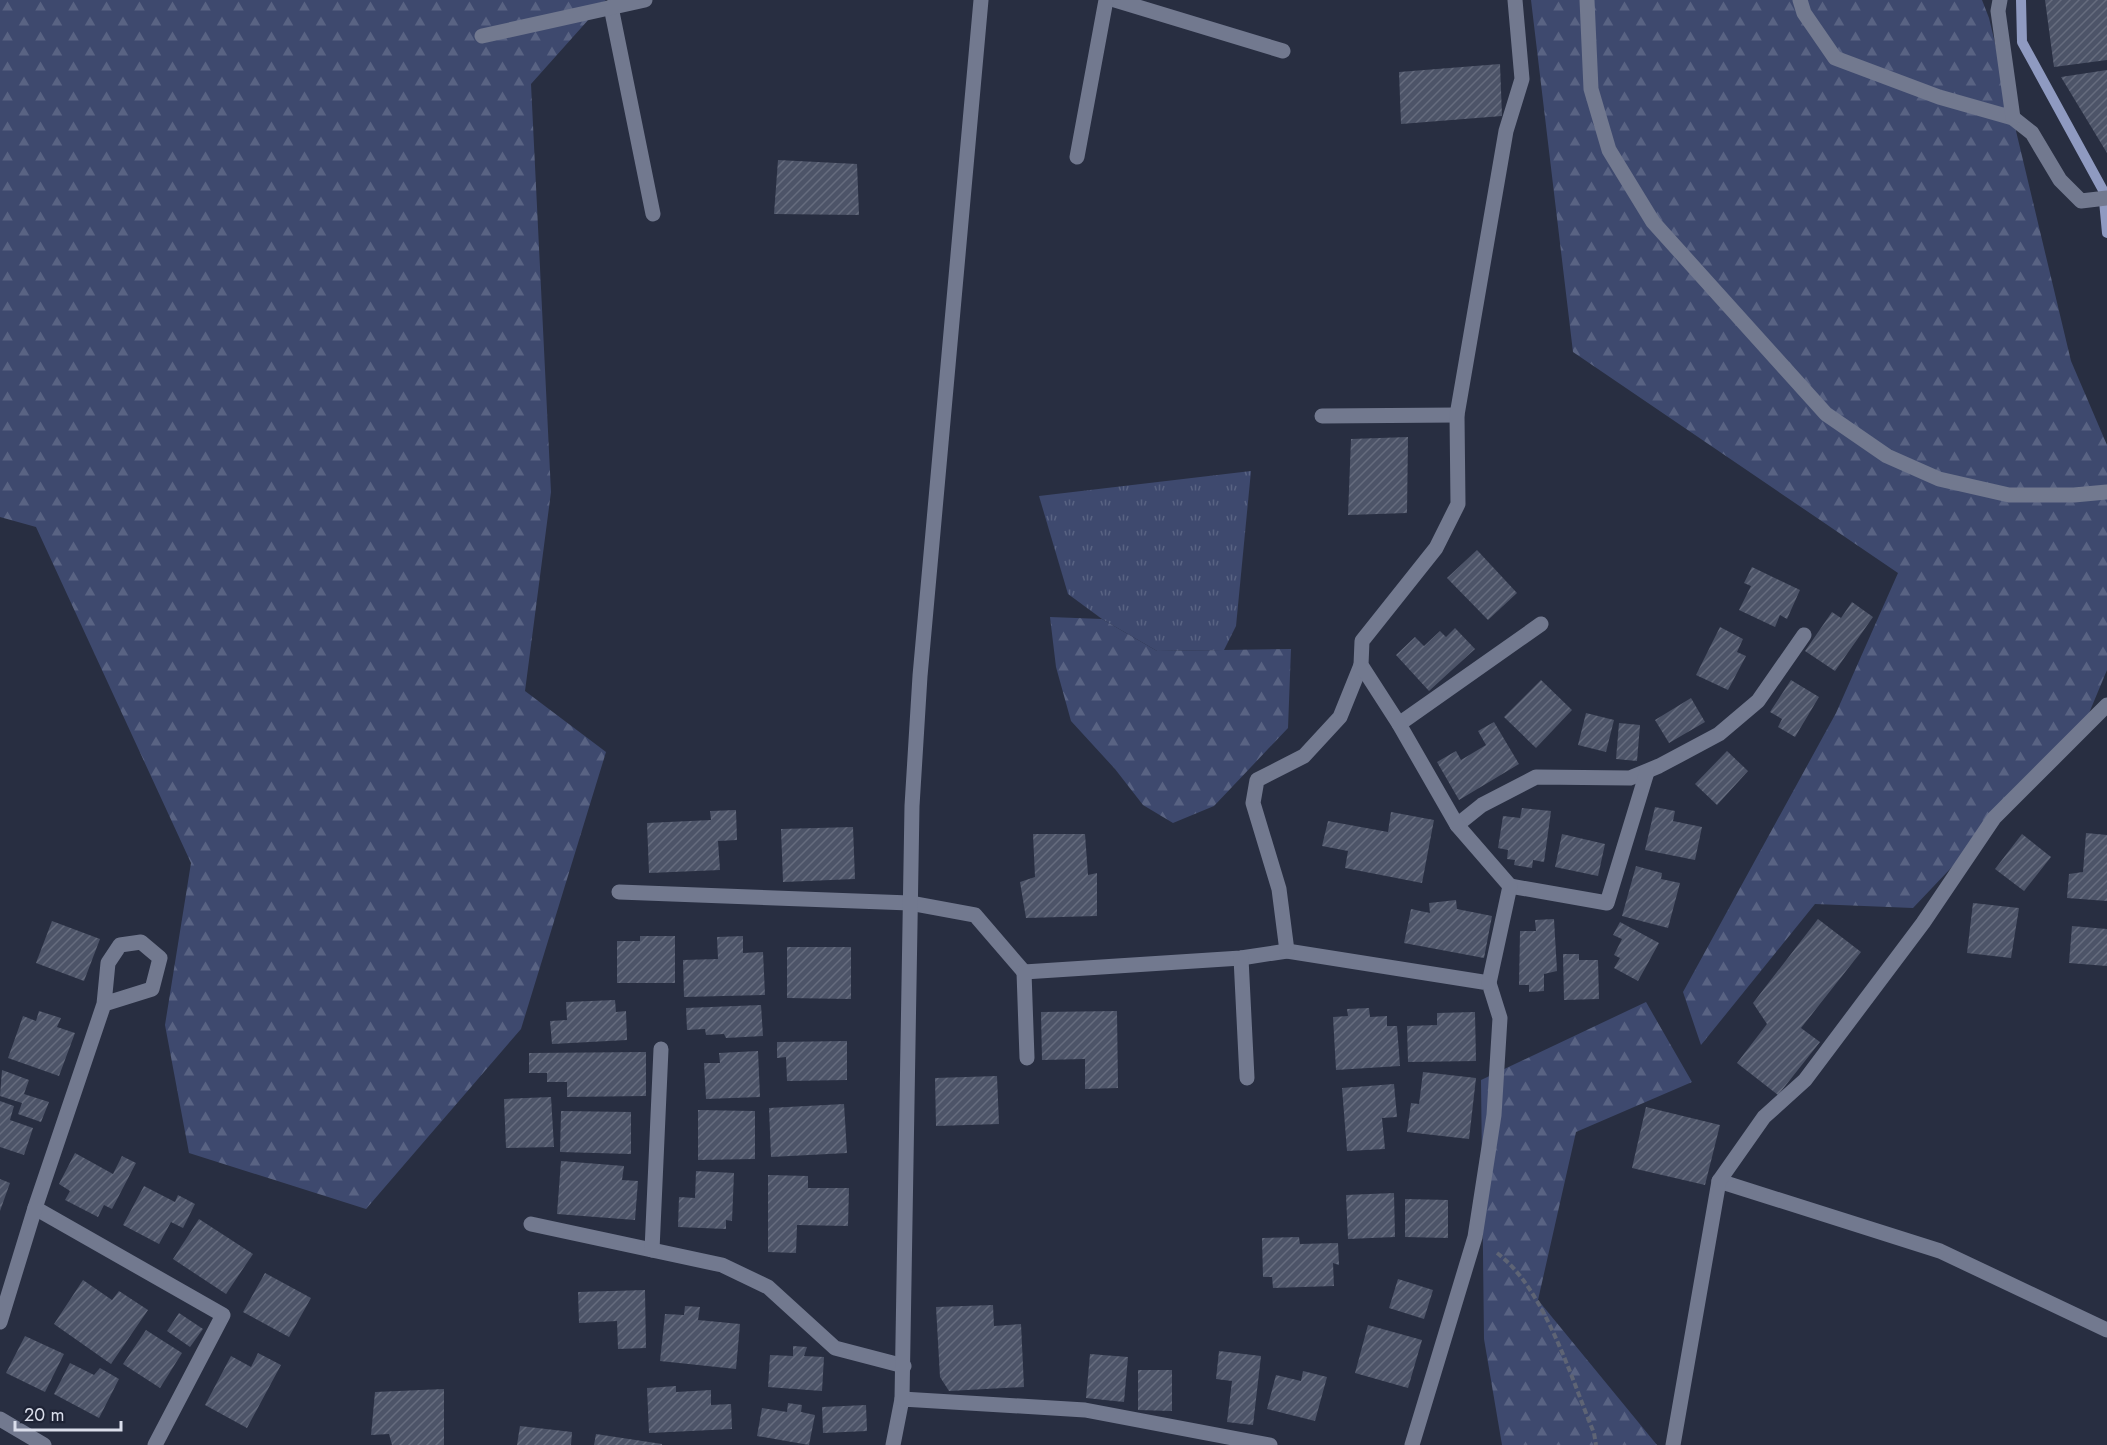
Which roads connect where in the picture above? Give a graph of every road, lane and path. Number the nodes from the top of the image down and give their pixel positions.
1 (645, 0) edge
2 (981, 0) edge
3 (1106, 0) edge
4 (1114, 0) edge
5 (1515, 0) edge
6 (1587, 0) edge
7 (1800, 0) edge
8 (2000, 0) edge
9 (611, 7) junction
10 (482, 36) dead end
11 (1283, 51) dead end
12 (2013, 118) junction
13 (1077, 157) dead end
14 (2107, 198) edge
15 (653, 214) dead end
16 (1322, 416) dead end
17 (1457, 416) junction
18 (2107, 492) edge
19 (1541, 624) dead end
20 (1804, 635) dead end
21 (1361, 665) junction
22 (2107, 707) edge
23 (1399, 724) junction
24 (1647, 772) junction
25 (1457, 825) junction
26 (1510, 886) junction
27 (619, 892) dead end
28 (910, 903) junction
29 (1287, 951) junction
30 (1241, 958) junction
31 (1024, 972) junction
32 (1489, 983) junction
33 (104, 1004) junction
34 (661, 1049) dead end
35 (1027, 1058) dead end
36 (1247, 1078) dead end
37 (1719, 1181) junction
38 (35, 1208) junction
39 (531, 1224) dead end
40 (1474, 1237) junction
41 (652, 1250) junction
42 (0, 1322) edge
43 (2107, 1330) edge
44 (904, 1366) junction
45 (902, 1399) junction
46 (0, 1419) edge
47 (44, 1445) edge
48 (154, 1445) edge
49 (893, 1445) edge
50 (1270, 1445) edge
51 (1412, 1445) edge
52 (1596, 1445) edge
53 (1673, 1445) edge

1 - 9 street
2 - 28 street
3 - 13 street
4 - 11 street
5 - 17 street
6 - 18 street
7 - 12 street
8 - 12 street
9 - 10 street
9 - 15 street
12 - 14 street
16 - 17 street
17 - 21 street
19 - 23 street
20 - 24 street
21 - 23 street
21 - 29 street
22 - 37 street
23 - 25 street
24 - 25 street
24 - 26 street
25 - 26 street
26 - 32 street
27 - 28 street
28 - 31 street
28 - 44 street
29 - 30 street
29 - 32 street
30 - 31 street
30 - 36 street
31 - 35 street
32 - 40 street
33 - 33 street
33 - 38 street
34 - 41 street
37 - 43 street
37 - 53 street
38 - 42 street
38 - 48 street
39 - 41 street
40 - 51 street
40 - 52 path
41 - 44 street
44 - 45 street
45 - 49 street
45 - 50 street
46 - 47 street

